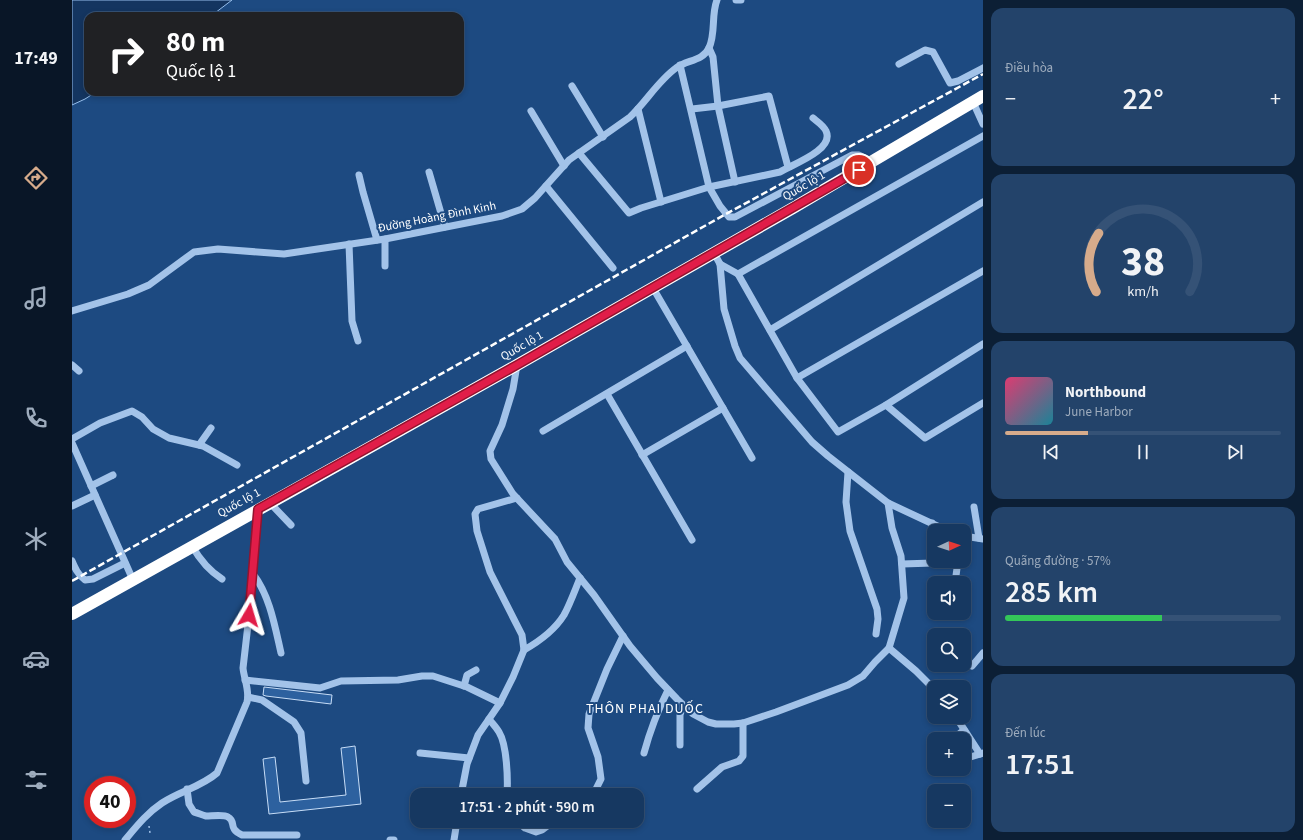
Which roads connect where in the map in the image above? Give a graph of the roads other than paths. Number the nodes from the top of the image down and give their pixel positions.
1 (718, 0) edge
2 (736, 0) edge
3 (741, 0) edge
4 (709, 48) junction
5 (899, 64) dead end
6 (680, 65) junction
7 (983, 68) edge
8 (572, 86) dead end
9 (978, 99) edge
10 (718, 106) junction
11 (638, 109) junction
12 (692, 109) junction
13 (531, 111) dead end
14 (813, 118) dead end
15 (983, 124) edge
16 (983, 136) edge
17 (603, 137) junction
18 (579, 154) junction
19 (872, 162) junction
20 (564, 166) junction
21 (788, 167) junction
22 (429, 172) dead end
23 (360, 175) dead end
24 (735, 182) junction
25 (546, 186) junction
26 (709, 187) junction
27 (661, 202) junction
28 (983, 202) edge
29 (445, 227) junction
30 (385, 239) junction
31 (377, 240) junction
32 (349, 244) junction
33 (714, 253) junction
34 (720, 264) junction
35 (385, 266) dead end
36 (613, 268) dead end
37 (983, 271) edge
38 (738, 274) junction
39 (653, 288) junction
40 (72, 312) edge
41 (770, 330) junction
42 (358, 342) dead end
43 (983, 344) edge
44 (687, 346) junction
45 (72, 365) edge
46 (517, 365) junction
47 (79, 371) dead end
48 (797, 378) junction
49 (607, 394) junction
50 (983, 403) edge
51 (886, 405) junction
52 (723, 408) junction
53 (211, 428) dead end
54 (543, 431) dead end
55 (72, 439) edge
56 (72, 442) edge
57 (199, 445) junction
58 (642, 455) junction
59 (752, 458) dead end
60 (237, 465) dead end
61 (848, 472) junction
62 (113, 475) dead end
63 (91, 486) junction
64 (95, 495) junction
65 (517, 498) junction
66 (270, 503) junction
67 (888, 503) junction
68 (72, 506) edge
69 (974, 507) dead end
70 (258, 509) junction
71 (932, 523) edge
72 (291, 525) dead end
73 (971, 537) edge
74 (981, 538) edge
75 (692, 540) dead end
76 (192, 546) junction
77 (72, 561) edge
78 (125, 563) junction
79 (927, 563) edge
80 (902, 564) junction
81 (253, 574) junction
82 (580, 578) junction
83 (222, 579) dead end
84 (133, 580) junction
85 (72, 614) edge
86 (876, 634) dead end
87 (622, 636) junction
88 (890, 648) junction
89 (524, 650) junction
90 (281, 653) dead end
91 (983, 653) edge
92 (972, 666) dead end
93 (476, 670) dead end
94 (244, 680) junction
95 (927, 682) edge
96 (464, 686) junction
97 (668, 690) junction
98 (248, 697) junction
99 (500, 703) junction
100 (683, 705) junction
101 (489, 719) junction
102 (743, 723) junction
103 (960, 724) edge
104 (964, 730) junction
105 (962, 732) edge
106 (680, 745) dead end
107 (420, 753) dead end
108 (644, 753) dead end
109 (982, 753) edge
110 (971, 757) edge
111 (469, 758) junction
112 (306, 781) dead end
113 (463, 788) edge
114 (507, 788) edge
115 (596, 788) edge
116 (187, 789) junction
117 (697, 789) dead end
118 (456, 828) edge
119 (525, 828) edge
120 (545, 828) edge
121 (297, 835) dead end
122 (125, 840) edge
123 (390, 840) edge
124 (394, 840) edge
125 (454, 840) edge

1 - 4 street
2 - 3 street
4 - 6 street, Đường Hoàng Đình Kinh
4 - 10 street
5 - 7 street
6 - 11 street, Đường Hoàng Đình Kinh
6 - 12 street
8 - 17 street
9 - 15 street
9 - 19 highway, Quốc lộ 1
10 - 12 street
10 - 21 street
10 - 24 street
11 - 17 street, Đường Hoàng Đình Kinh
11 - 27 street
12 - 26 street
13 - 20 street
14 - 21 street
16 - 38 street
17 - 18 street, Đường Hoàng Đình Kinh
18 - 20 street, Đường Hoàng Đình Kinh
18 - 27 street
19 - 26 street
19 - 33 highway, Quốc lộ 1
20 - 25 street, Đường Hoàng Đình Kinh
21 - 24 street
22 - 29 street
23 - 31 street
24 - 26 street
25 - 29 street, Đường Hoàng Đình Kinh
25 - 36 street
26 - 27 street
28 - 41 street
29 - 30 street, Đường Hoàng Đình Kinh
30 - 31 street, Đường Hoàng Đình Kinh
30 - 35 street
31 - 32 street, Đường Hoàng Đình Kinh
32 - 40 street, Đường Hoàng Đình Kinh
32 - 42 street
33 - 34 street
33 - 39 highway, Quốc lộ 1
34 - 38 street
34 - 61 street
37 - 48 street
38 - 41 street
39 - 44 street
39 - 46 highway, Quốc lộ 1
41 - 48 street
43 - 51 street
44 - 49 street
44 - 52 street
45 - 47 street
46 - 65 street
46 - 66 highway, Quốc lộ 1
48 - 51 street
49 - 54 street
49 - 58 street
50 - 51 street
52 - 58 street
52 - 59 street
53 - 57 street
55 - 57 street
56 - 63 street
57 - 60 street
58 - 75 street
61 - 67 street
61 - 86 street
62 - 63 street
63 - 64 street
64 - 68 street
64 - 78 street
65 - 82 street
65 - 89 street
66 - 70 highway, Quốc lộ 1
66 - 72 street
67 - 71 street
67 - 80 street
69 - 74 street
70 - 76 highway, Quốc lộ 1
70 - 81 street
73 - 74 street
76 - 83 street
76 - 84 highway, Quốc lộ 1
77 - 78 street
78 - 84 street
79 - 80 street
80 - 88 street
81 - 90 street
81 - 94 street
82 - 87 street
82 - 89 street
84 - 85 highway, Quốc lộ 1
87 - 97 street
87 - 115 street
88 - 95 street
88 - 102 street
89 - 99 street
91 - 92 street
93 - 96 street
94 - 96 street
94 - 98 street
96 - 99 street
97 - 100 street
97 - 108 street
98 - 112 street
98 - 116 street
99 - 101 street
100 - 102 street
100 - 106 street
101 - 111 street
101 - 114 street
102 - 117 street
103 - 104 street
104 - 105 street
104 - 109 street
107 - 111 street
109 - 110 street
111 - 113 street
116 - 121 street
116 - 122 street
118 - 125 street
119 - 120 street
123 - 124 street

